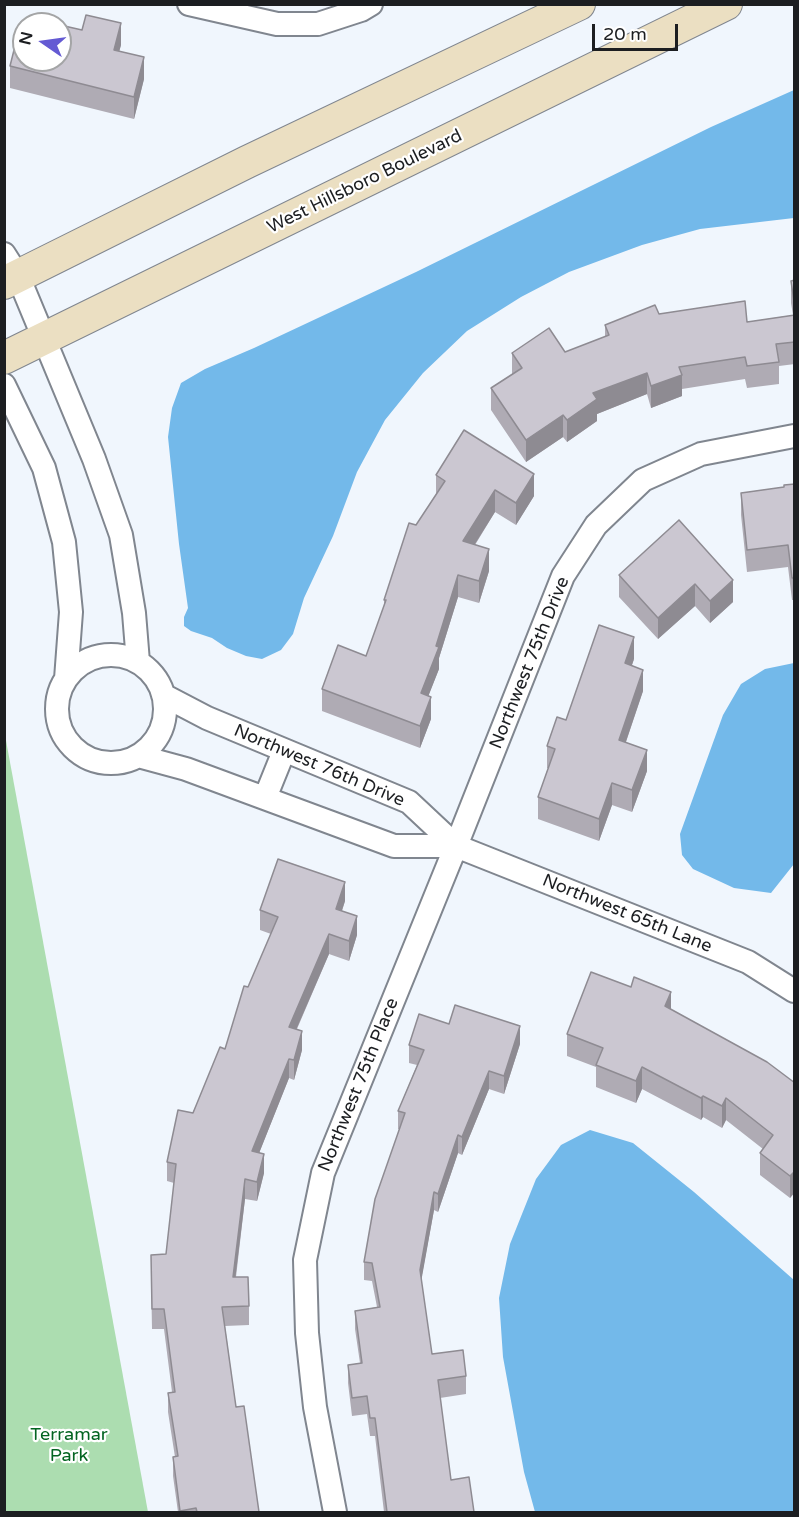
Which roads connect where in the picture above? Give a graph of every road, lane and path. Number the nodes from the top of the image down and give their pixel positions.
1 (189, 4) edge
2 (371, 4) edge
3 (579, 4) edge
4 (726, 4) edge
5 (9, 271) edge
6 (44, 339) junction
7 (4, 358) edge
8 (4, 385) edge
9 (795, 436) edge
10 (138, 662) junction
11 (66, 679) junction
12 (163, 695) junction
13 (284, 751) junction
14 (138, 756) junction
15 (265, 798) junction
16 (456, 846) junction
17 (795, 991) edge
18 (335, 1512) edge

1 - 2 street
3 - 5 street
4 - 6 street, West Hillsboro Boulevard
5 - 6 street
6 - 7 street, West Hillsboro Boulevard
6 - 10 street
8 - 11 street
9 - 16 street, Northwest 75th Drive
10 - 11 street
10 - 12 street
11 - 14 street
12 - 13 street, Northwest 76th Drive
12 - 14 street
13 - 15 street
13 - 16 street, Northwest 76th Drive
14 - 15 street
15 - 16 street
16 - 17 street, Northwest 65th Lane
16 - 18 street, Northwest 75th Place

